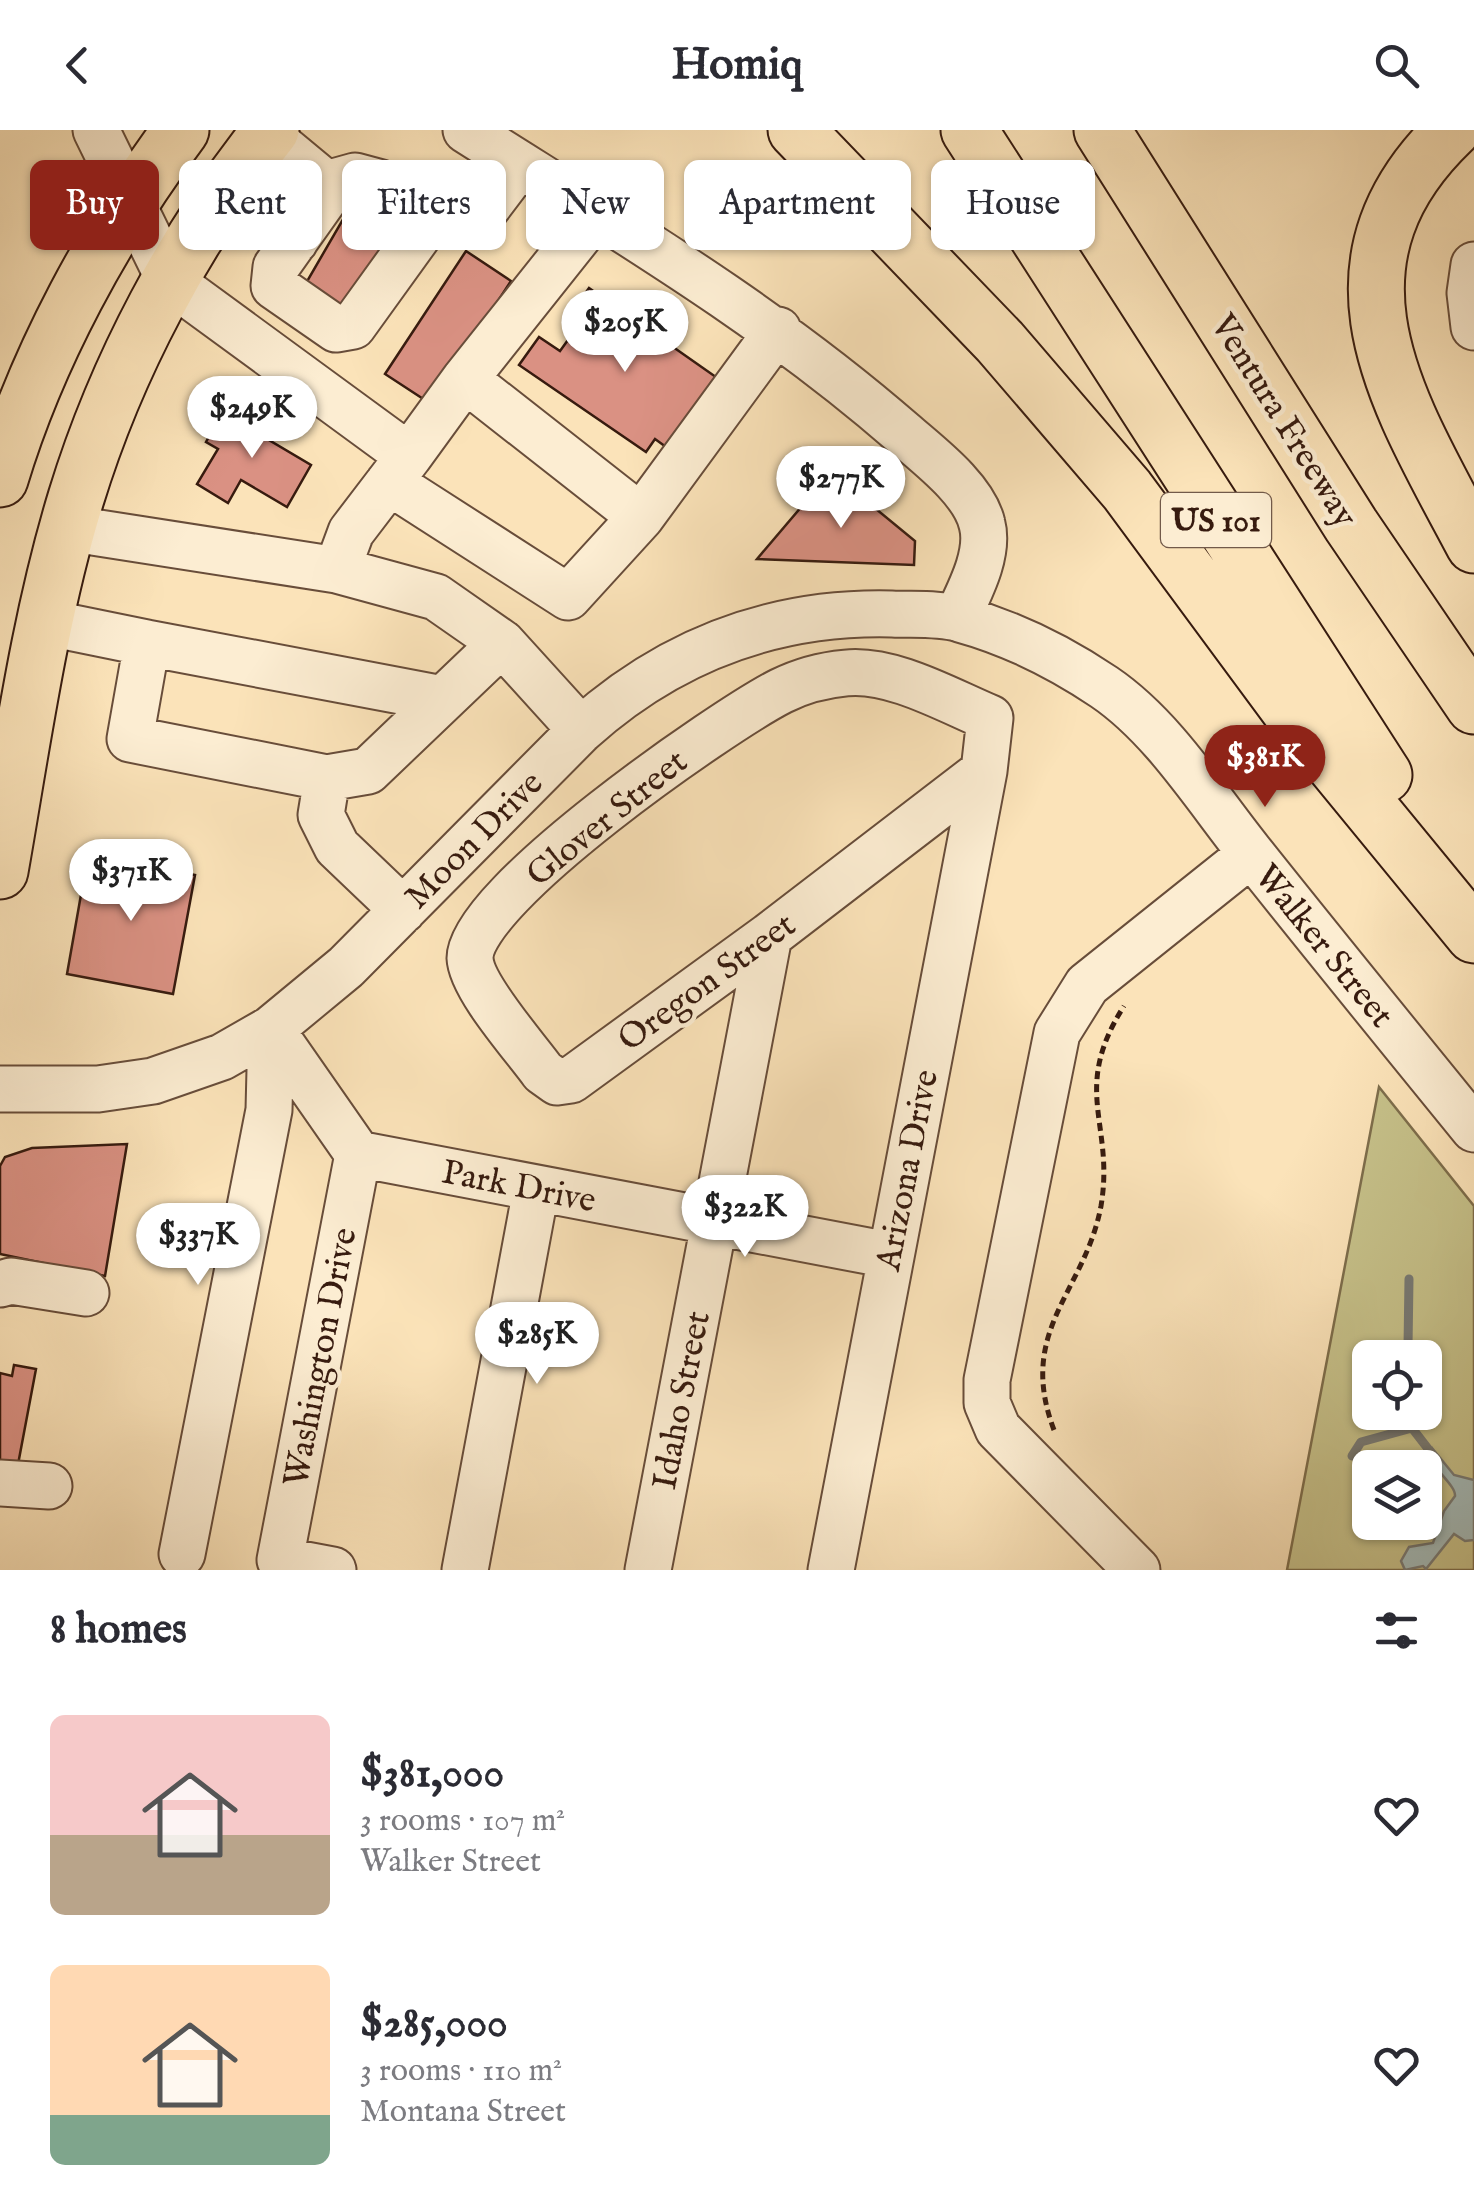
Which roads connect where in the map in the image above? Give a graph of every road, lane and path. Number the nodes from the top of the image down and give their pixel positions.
1 (96, 130) edge
2 (181, 130) edge
3 (466, 130) edge
4 (796, 130) edge
5 (969, 130) edge
6 (1102, 130) edge
7 (1452, 130) edge
8 (269, 132) edge
9 (111, 160) edge
10 (158, 160) edge
11 (248, 160) edge
12 (520, 164) junction
13 (526, 168) edge
14 (342, 179) edge
15 (506, 182) edge
16 (332, 188) junction
17 (322, 202) edge
18 (103, 250) edge
19 (155, 250) edge
20 (189, 250) edge
21 (289, 250) edge
22 (409, 250) edge
23 (568, 250) edge
24 (654, 250) edge
25 (1474, 265) edge
26 (170, 281) junction
27 (1474, 326) edge
28 (778, 330) junction
29 (466, 379) junction
30 (399, 469) junction
31 (0, 479) edge
32 (641, 517) junction
33 (68, 528) junction
34 (1474, 545) edge
35 (337, 570) junction
36 (957, 618) junction
37 (44, 622) junction
38 (147, 643) junction
39 (502, 643) junction
40 (443, 698) junction
41 (1474, 706) edge
42 (581, 730) junction
43 (984, 771) junction
44 (326, 778) junction
45 (1251, 854) junction
46 (0, 871) edge
47 (1474, 903) edge
48 (403, 910) junction
49 (1474, 935) edge
50 (770, 936) junction
51 (471, 946) joint
52 (1125, 1004) dead end
53 (271, 1029) junction
54 (0, 1088) edge
55 (1474, 1130) edge
56 (358, 1154) junction
57 (536, 1190) junction
58 (714, 1222) junction
59 (889, 1255) junction
60 (0, 1284) edge
61 (86, 1294) dead end
62 (1057, 1436) dead end
63 (0, 1483) edge
64 (49, 1486) dead end
65 (182, 1554) dead end
66 (333, 1570) edge
67 (465, 1570) edge
68 (648, 1570) edge
69 (831, 1570) edge
70 (1137, 1570) edge

1 - 9 street
2 - 10 main road
3 - 12 street
4 - 49 main road
5 - 47 main road, US 101
6 - 41 main road, Ventura Freeway / US 101
7 - 34 main road
8 - 11 main road
8 - 16 street
12 - 13 street
12 - 15 street
14 - 16 street
16 - 17 street
18 - 31 main road
19 - 26 street
20 - 26 main road
21 - 22 street
23 - 29 street
24 - 28 street
25 - 27 street
26 - 30 street
26 - 33 main road
28 - 32 street
28 - 36 street
29 - 30 street
29 - 32 street
30 - 32 street
30 - 35 street
33 - 35 street
33 - 37 main road
35 - 39 street
36 - 42 street, Moon Drive
36 - 45 street, Walker Street
37 - 38 street
37 - 46 main road
38 - 40 street
38 - 44 street
39 - 40 street
39 - 42 street
40 - 44 street
42 - 48 street, Moon Drive
43 - 50 street, Oregon Street
43 - 51 street, Glover Street
43 - 59 street, Arizona Drive
44 - 48 street
45 - 55 street, Walker Street
45 - 70 street
48 - 53 street, Moon Drive
50 - 51 street, Oregon Street
50 - 58 street, Idaho Street
52 - 62 path
53 - 54 street, Moon Drive
53 - 56 street
53 - 65 street
56 - 57 street, Park Drive
56 - 66 street, Washington Drive
57 - 58 street, Park Drive
57 - 67 street
58 - 59 street, Park Drive
58 - 68 street, Idaho Street
59 - 69 street, Arizona Drive
60 - 61 street
63 - 64 street

